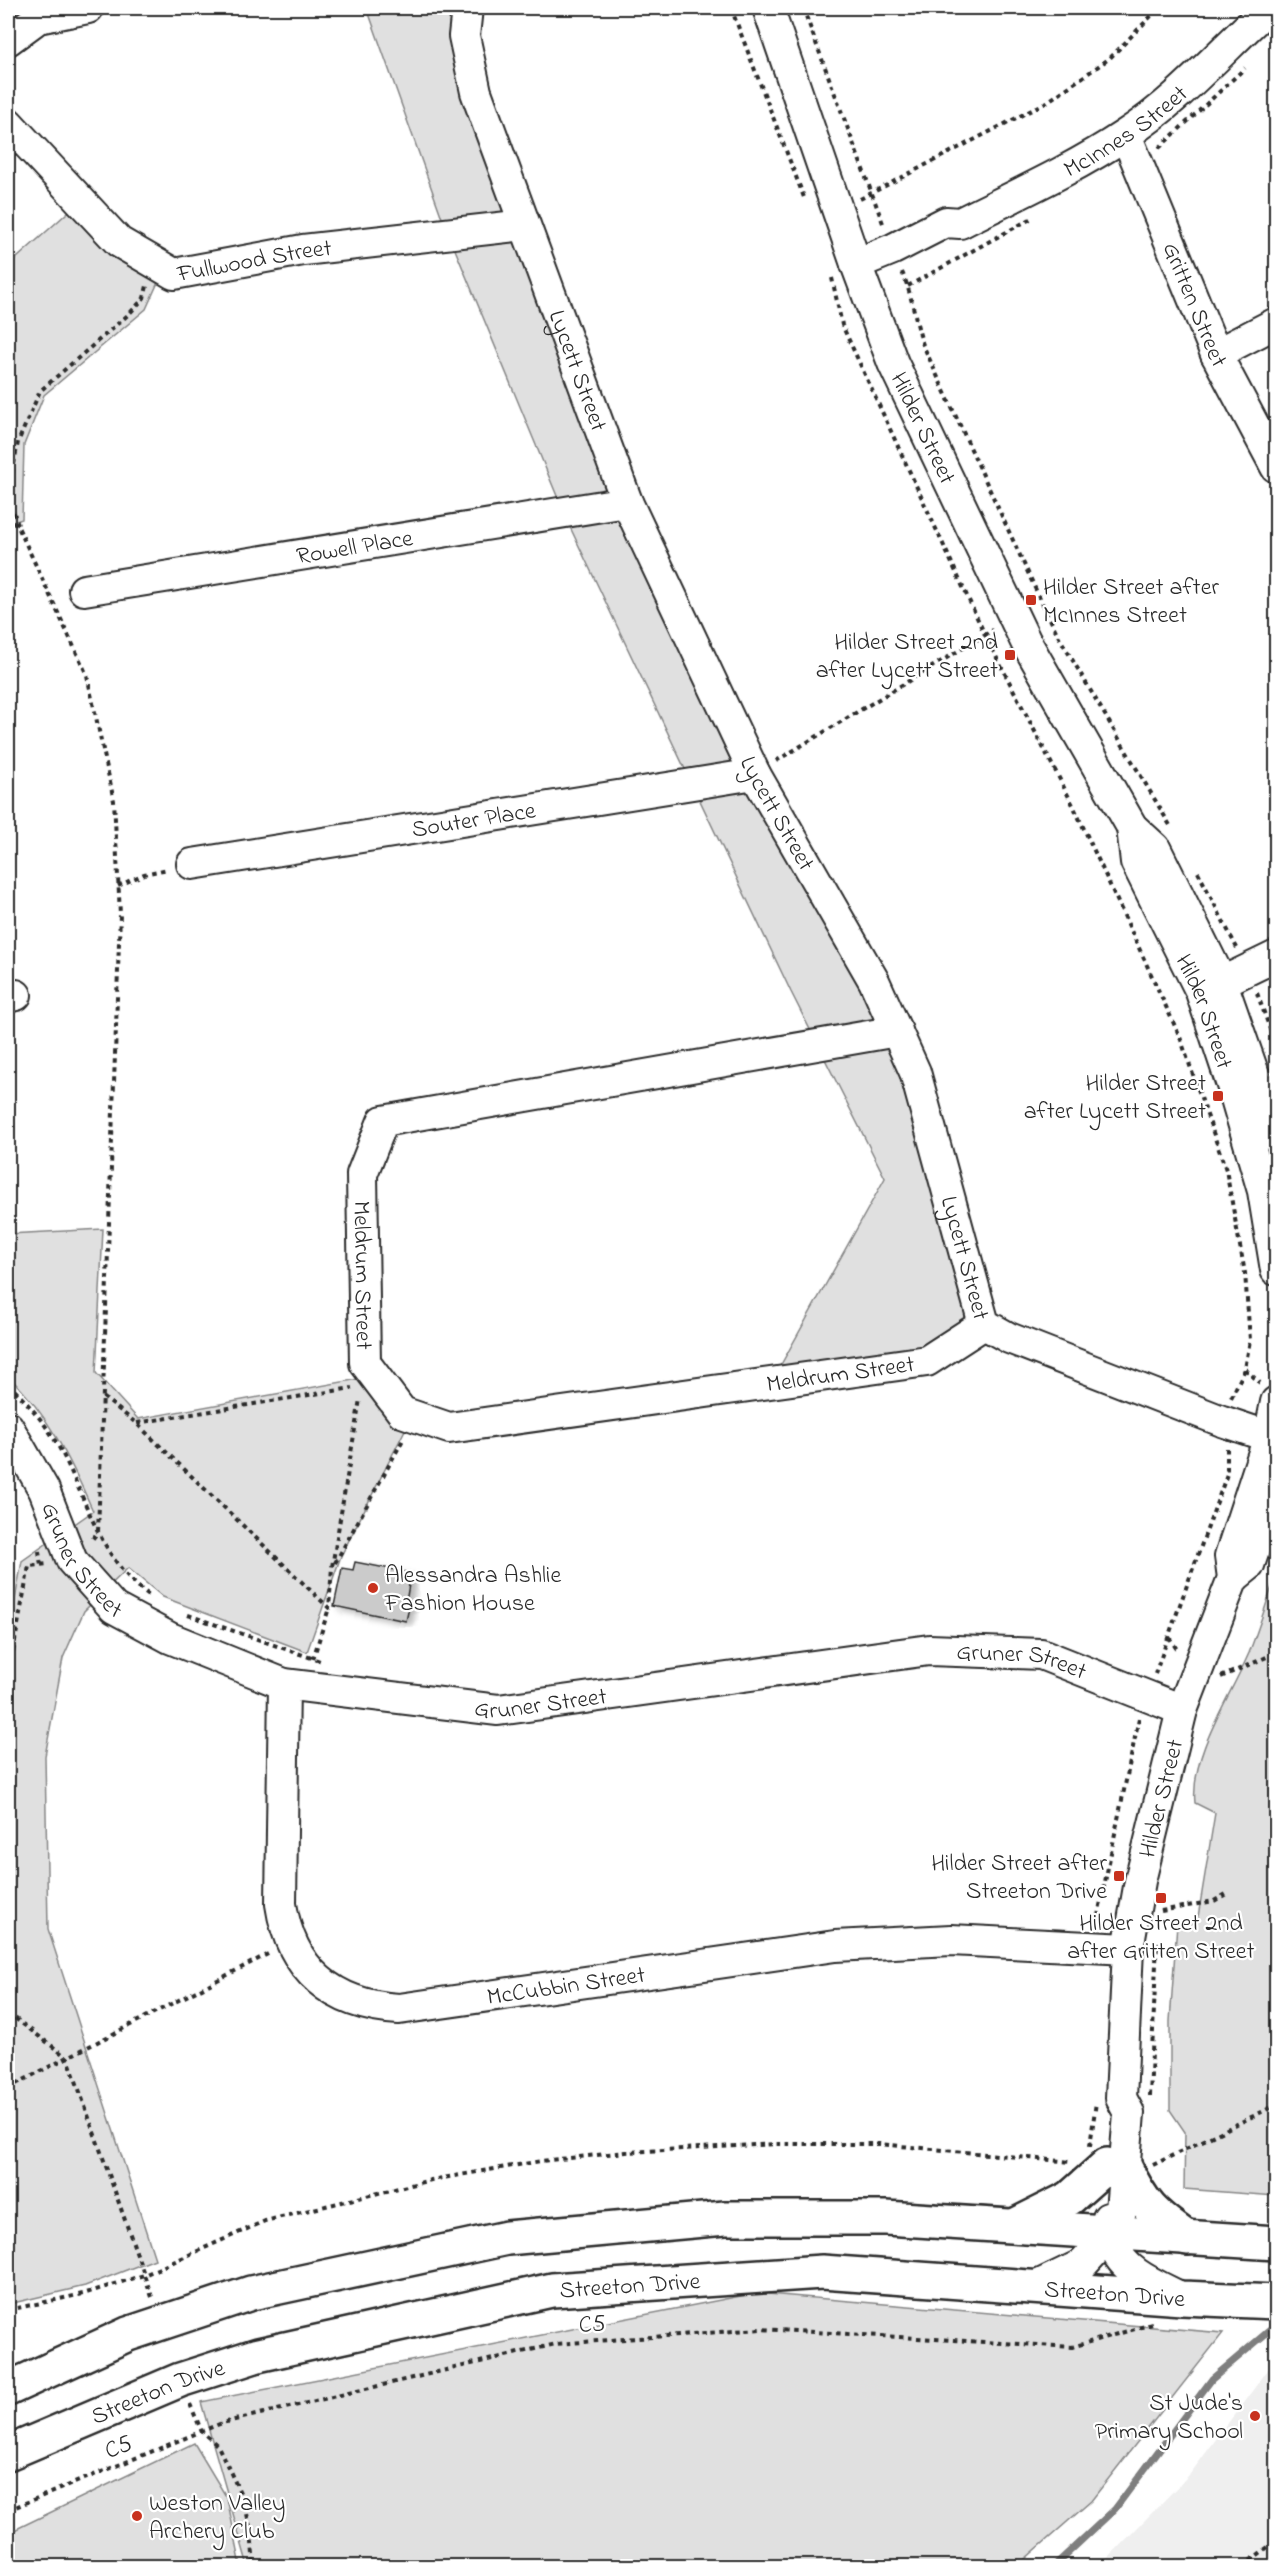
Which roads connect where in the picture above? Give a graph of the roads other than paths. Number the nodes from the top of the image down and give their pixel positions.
1 (88, 8) edge
2 (467, 8) edge
3 (768, 8) edge
4 (1268, 8) edge
5 (8, 40) edge
6 (8, 123) edge
7 (1126, 135) junction
8 (524, 225) junction
9 (860, 274) junction
10 (1276, 323) edge
11 (1216, 354) junction
12 (1276, 467) edge
13 (627, 502) junction
14 (84, 590) dead end
15 (755, 774) junction
16 (192, 864) road end
17 (1276, 956) edge
18 (1224, 982) junction
19 (897, 1030) junction
20 (1276, 1137) edge
21 (1276, 1270) edge
22 (984, 1324) junction
23 (1276, 1402) edge
24 (8, 1427) edge
25 (1273, 1438) edge
26 (1276, 1485) edge
27 (1233, 1578) junction
28 (284, 1684) junction
29 (1182, 1710) junction
30 (1128, 1949) junction
31 (1132, 2164) junction
32 (1012, 2227) junction
33 (1111, 2233) junction
34 (1187, 2238) junction
35 (1276, 2243) edge
36 (1035, 2287) junction
37 (1182, 2298) junction
38 (1276, 2302) edge
39 (8, 2389) edge
40 (8, 2453) edge

1 - 5 street
2 - 8 street, Lycett Street
3 - 9 street, Hilder Street
4 - 7 street, McInnes Street
6 - 8 street, Fullwood Street
7 - 9 street, McInnes Street
7 - 11 street, Gritten Street
8 - 13 street, Lycett Street
9 - 18 street, Hilder Street
10 - 11 street
11 - 12 street, Gritten Street
13 - 14 street, Rowell Place
13 - 15 street, Lycett Street
15 - 16 street, Souter Place
15 - 19 street, Lycett Street
17 - 18 street
18 - 20 street, Hilder Street
18 - 21 street, Hilder Street
19 - 22 street, Lycett Street
19 - 22 street, Meldrum Street
22 - 25 street, Lycett Street
23 - 25 street, Hilder Street
24 - 28 street, Gruner Street
25 - 27 street, Hilder Street
26 - 27 street, Hilder Street
27 - 29 street, Hilder Street
28 - 29 street, Gruner Street
28 - 30 street, McCubbin Street
29 - 30 street, Hilder Street
30 - 31 street, Hilder Street
31 - 32 main road
31 - 33 street, Hilder Street
31 - 34 main road
32 - 33 main road
32 - 39 main road
33 - 34 main road
33 - 36 street
33 - 37 street, Hilder Street
34 - 35 main road
36 - 37 main road, Streeton Drive
36 - 40 main road, Streeton Drive
37 - 38 main road, Streeton Drive

